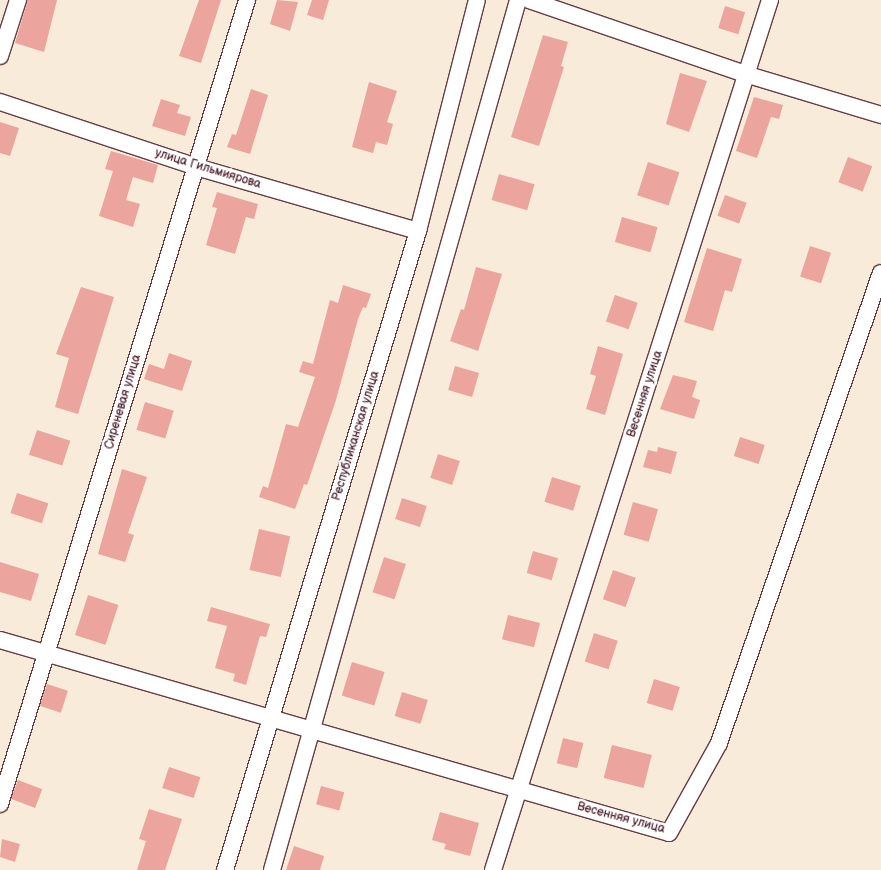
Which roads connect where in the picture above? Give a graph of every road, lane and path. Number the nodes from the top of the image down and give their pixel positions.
1 (18, 0) edge
2 (247, 0) edge
3 (477, 0) edge
4 (518, 0) edge
5 (529, 0) edge
6 (770, 0) edge
7 (0, 56) edge
8 (748, 75) junction
9 (0, 102) edge
10 (881, 115) edge
11 (196, 167) junction
12 (418, 231) junction
13 (881, 273) edge
14 (0, 640) edge
15 (45, 653) junction
16 (270, 719) junction
17 (314, 730) junction
18 (518, 788) junction
19 (0, 804) edge
20 (225, 870) edge
21 (272, 870) edge
22 (493, 870) edge

1 - 7 street
2 - 11 street, Сиреневая улица
3 - 12 street, Республиканская улица
4 - 17 street
5 - 8 street
6 - 8 street, Весенняя улица
8 - 10 street
8 - 18 street, Весенняя улица
9 - 11 street, улица Гильмиярова
11 - 12 street, улица Гильмиярова
11 - 15 street, Сиреневая улица
12 - 16 street, Республиканская улица
13 - 18 street, Весенняя улица
14 - 15 street, Весенняя улица
15 - 16 street, Весенняя улица
15 - 19 street, Сиреневая улица
16 - 17 street, Весенняя улица
16 - 20 street, Республиканская улица
17 - 18 street, Весенняя улица
17 - 21 street
18 - 22 street, Весенняя улица

